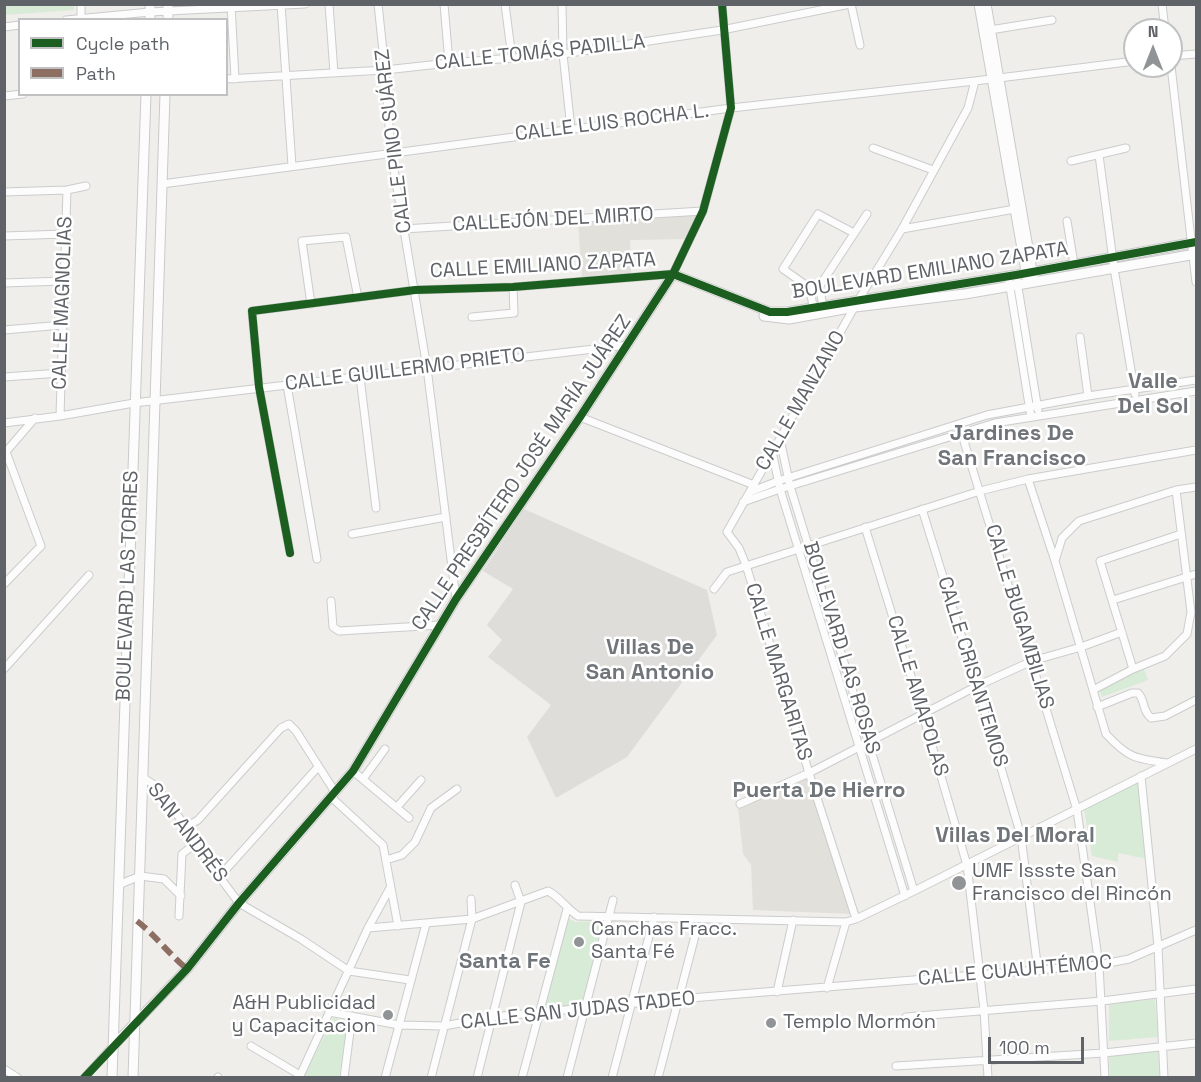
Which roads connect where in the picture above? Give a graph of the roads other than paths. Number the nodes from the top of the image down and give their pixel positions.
1 (305, 4) edge
2 (329, 4) edge
3 (378, 4) edge
4 (444, 4) edge
5 (505, 4) edge
6 (562, 4) edge
7 (722, 4) edge
8 (851, 4) edge
9 (979, 4) edge
10 (986, 4) edge
11 (281, 5) edge
12 (231, 6) edge
13 (150, 12) edge
14 (168, 12) edge
15 (91, 18) edge
16 (1052, 20) dead end
17 (722, 30) junction
18 (990, 30) junction
19 (860, 45) dead end
20 (562, 54) junction
21 (512, 58) junction
22 (449, 63) junction
23 (1123, 63) edge
24 (386, 70) junction
25 (334, 73) junction
26 (287, 75) junction
27 (1173, 78) edge
28 (228, 79) edge
29 (235, 79) junction
30 (994, 79) junction
31 (975, 81) junction
32 (146, 96) edge
33 (165, 96) edge
34 (731, 108) junction
35 (571, 129) junction
36 (873, 148) dead end
37 (1126, 148) dead end
38 (391, 152) junction
39 (1099, 155) junction
40 (1071, 161) dead end
41 (292, 166) junction
42 (933, 170) junction
43 (162, 184) junction
44 (86, 186) dead end
45 (67, 190) junction
46 (4, 192) edge
47 (1015, 209) junction
48 (703, 211) junction
49 (867, 214) dead end
50 (1067, 221) dead end
51 (404, 229) junction
52 (902, 229) junction
53 (854, 233) junction
54 (65, 234) junction
55 (4, 236) edge
56 (1194, 242) edge
57 (1195, 255) edge
58 (1113, 258) junction
59 (1074, 264) junction
60 (1114, 268) junction
61 (672, 277) junction
62 (1030, 278) junction
63 (64, 281) junction
64 (1013, 281) junction
65 (1197, 282) edge
66 (4, 283) edge
67 (513, 287) junction
68 (819, 287) junction
69 (810, 288) junction
70 (415, 290) junction
71 (358, 298) junction
72 (857, 303) junction
73 (311, 304) junction
74 (818, 306) junction
75 (472, 317) dead end
76 (63, 325) junction
77 (4, 330) edge
78 (1080, 337) dead end
79 (628, 345) junction
80 (427, 368) junction
81 (61, 373) junction
82 (4, 377) edge
83 (360, 377) junction
84 (1197, 381) edge
85 (286, 385) junction
86 (259, 387) junction
87 (1134, 390) junction
88 (1197, 391) edge
89 (1088, 396) junction
90 (1136, 399) junction
91 (156, 400) junction
92 (134, 403) junction
93 (1034, 407) junction
94 (60, 416) junction
95 (580, 417) junction
96 (1035, 417) junction
97 (35, 418) junction
98 (4, 423) edge
99 (959, 425) junction
100 (962, 433) junction
101 (780, 439) junction
102 (1197, 450) edge
103 (772, 452) junction
104 (5, 453) edge
105 (1028, 479) junction
106 (778, 481) junction
107 (789, 482) junction
108 (1197, 487) edge
109 (752, 488) junction
110 (780, 489) junction
111 (1176, 490) junction
112 (980, 491) junction
113 (744, 502) junction
114 (375, 508) dead end
115 (922, 509) junction
116 (446, 518) junction
117 (865, 526) junction
118 (727, 532) joint
119 (352, 534) dead end
120 (1180, 534) junction
121 (809, 546) junction
122 (798, 549) junction
123 (290, 553) dead end
124 (318, 559) dead end
125 (1055, 561) junction
126 (746, 565) junction
127 (89, 574) dead end
128 (1197, 574) edge
129 (1187, 576) junction
130 (4, 584) edge
131 (714, 589) dead end
132 (456, 599) junction
133 (1113, 600) junction
134 (331, 602) dead end
135 (440, 625) junction
136 (1122, 632) junction
137 (1080, 647) junction
138 (1032, 661) junction
139 (4, 669) edge
140 (1133, 669) junction
141 (977, 686) junction
142 (1093, 690) junction
143 (1197, 700) edge
144 (1097, 707) junction
145 (923, 715) junction
146 (870, 741) junction
147 (861, 746) junction
148 (385, 749) dead end
149 (1196, 750) edge
150 (1168, 763) junction
151 (318, 767) junction
152 (353, 771) junction
153 (809, 773) junction
154 (1141, 776) junction
155 (142, 777) junction
156 (363, 779) junction
157 (421, 780) dead end
158 (457, 789) dead end
159 (333, 795) junction
160 (740, 804) dead end
161 (397, 807) junction
162 (1077, 810) junction
163 (410, 818) dead end
164 (186, 827) junction
165 (1021, 836) junction
166 (195, 844) junction
167 (386, 860) junction
168 (967, 865) junction
169 (220, 876) junction
170 (136, 878) junction
171 (121, 884) junction
172 (515, 885) dead end
173 (390, 888) junction
174 (914, 891) junction
175 (181, 896) junction
176 (905, 896) junction
177 (471, 899) dead end
178 (613, 900) dead end
179 (521, 902) junction
180 (239, 903) junction
181 (567, 909) junction
182 (179, 916) dead end
183 (654, 917) junction
184 (610, 918) junction
185 (472, 919) junction
186 (856, 919) junction
187 (794, 920) junction
188 (846, 922) junction
189 (426, 924) junction
190 (398, 926) junction
191 (368, 928) junction
192 (1197, 930) edge
193 (696, 932) dead end
194 (1158, 946) junction
195 (1099, 965) junction
196 (349, 971) junction
197 (1038, 971) junction
198 (980, 974) junction
199 (410, 980) junction
200 (827, 988) junction
201 (1197, 989) edge
202 (777, 992) junction
203 (1161, 993) junction
204 (678, 999) junction
205 (1102, 1001) junction
206 (632, 1004) junction
207 (583, 1009) junction
208 (984, 1010) junction
209 (329, 1012) junction
210 (538, 1013) junction
211 (352, 1016) junction
212 (492, 1017) junction
213 (906, 1017) dead end
214 (135, 1024) junction
215 (399, 1025) junction
216 (444, 1026) junction
217 (119, 1040) junction
218 (1197, 1043) edge
219 (252, 1046) dead end
220 (1162, 1047) junction
221 (1104, 1053) junction
222 (987, 1061) junction
223 (896, 1066) dead end
224 (4, 1069) edge
225 (300, 1076) edge
226 (18, 1077) edge
227 (84, 1077) edge
228 (112, 1077) edge
229 (133, 1077) edge
230 (344, 1077) edge
231 (385, 1077) edge
232 (431, 1077) edge
233 (477, 1077) edge
234 (522, 1077) edge
235 (567, 1077) edge
236 (612, 1077) edge
237 (658, 1077) edge
238 (988, 1077) edge
239 (1105, 1077) edge
240 (1164, 1077) edge

1 - 11 street
2 - 25 street
3 - 24 street, CALLE PINO SUÁREZ
4 - 22 street
5 - 21 street
6 - 20 street
7 - 17 street
8 - 17 street, CALLE TOMÁS PADILLA
8 - 19 street
9 - 30 street
10 - 18 street
11 - 12 street
11 - 26 street
12 - 14 street
12 - 29 street
13 - 14 street
13 - 15 street
16 - 18 street
17 - 20 street, CALLE TOMÁS PADILLA
17 - 34 street
18 - 30 street
20 - 21 street, CALLE TOMÁS PADILLA
20 - 35 street
21 - 22 street, CALLE TOMÁS PADILLA
22 - 24 street, CALLE TOMÁS PADILLA
23 - 30 street, CALLE LUIS ROCHA L.
24 - 25 street, CALLE TOMÁS PADILLA
24 - 38 street, CALLE PINO SUÁREZ
25 - 26 street, CALLE TOMÁS PADILLA
26 - 29 street, CALLE TOMÁS PADILLA
26 - 41 street
27 - 56 street
28 - 29 street, CALLE TOMÁS PADILLA
30 - 31 street, CALLE LUIS ROCHA L.
30 - 47 street
30 - 62 street
31 - 34 street, CALLE LUIS ROCHA L.
31 - 42 street, CALLE MANZANO
32 - 92 street, BOULEVARD LAS TORRES
33 - 43 street, BOULEVARD LAS TORRES
34 - 35 street, CALLE LUIS ROCHA L.
34 - 48 street, CALLE PRESBÍTERO JOSÉ MARÍA JUÁREZ
35 - 38 street, CALLE LUIS ROCHA L.
36 - 42 street
37 - 39 street
38 - 41 street, CALLE LUIS ROCHA L.
38 - 51 street, CALLE PINO SUÁREZ
39 - 40 street
39 - 58 street
41 - 43 street, CALLE LUIS ROCHA L.
42 - 52 street, CALLE MANZANO
43 - 91 street, BOULEVARD LAS TORRES
44 - 45 street
45 - 46 street
45 - 54 street, CALLE MAGNOLIAS
47 - 52 street
47 - 62 street
48 - 51 street, CALLEJÓN DEL MIRTO
48 - 61 street, CALLE PRESBÍTERO JOSÉ MARÍA JUÁREZ
49 - 53 street
50 - 59 street
51 - 70 street, CALLE PINO SUÁREZ
52 - 72 street, CALLE MANZANO
53 - 68 street
53 - 69 street
54 - 55 street
54 - 63 street, CALLE MAGNOLIAS
56 - 57 street
56 - 58 street, BOULEVARD EMILIANO ZAPATA
57 - 60 street, BOULEVARD EMILIANO ZAPATA
57 - 65 street
58 - 59 street, BOULEVARD EMILIANO ZAPATA
58 - 60 street
59 - 62 street, BOULEVARD EMILIANO ZAPATA
60 - 62 street, BOULEVARD EMILIANO ZAPATA
60 - 87 street
61 - 67 street, CALLE EMILIANO ZAPATA
61 - 72 street, BOULEVARD EMILIANO ZAPATA
61 - 74 street, BOULEVARD EMILIANO ZAPATA
61 - 79 street, CALLE PRESBÍTERO JOSÉ MARÍA JUÁREZ
62 - 64 street, BOULEVARD EMILIANO ZAPATA
63 - 66 street
63 - 76 street, CALLE MAGNOLIAS
64 - 72 street, BOULEVARD EMILIANO ZAPATA
64 - 93 street
67 - 70 street, CALLE EMILIANO ZAPATA
67 - 75 street
68 - 69 street
68 - 74 street
69 - 74 street
70 - 71 street, CALLE EMILIANO ZAPATA
70 - 80 street, CALLE PINO SUÁREZ
71 - 73 street, CALLE EMILIANO ZAPATA
71 - 73 street
72 - 74 street, BOULEVARD EMILIANO ZAPATA
72 - 101 street, CALLE MANZANO
73 - 86 street, CALLE EMILIANO ZAPATA
76 - 77 street
76 - 81 street, CALLE MAGNOLIAS
78 - 89 street
79 - 80 street, CALLE GUILLERMO PRIETO
79 - 95 street, CALLE PRESBÍTERO JOSÉ MARÍA JUÁREZ
80 - 83 street, CALLE GUILLERMO PRIETO
80 - 116 street, CALLE PINO SUÁREZ
81 - 82 street
81 - 94 street, CALLE MAGNOLIAS
83 - 85 street, CALLE GUILLERMO PRIETO
83 - 114 street
84 - 87 street
85 - 86 street, CALLE GUILLERMO PRIETO
85 - 124 street
86 - 91 street, CALLE GUILLERMO PRIETO
86 - 123 street
87 - 89 street
87 - 90 street
88 - 90 street
89 - 93 street
90 - 96 street
91 - 92 street, CALLE GUILLERMO PRIETO
91 - 155 street, BOULEVARD LAS TORRES
92 - 94 street, CALLE GUILLERMO PRIETO
92 - 171 street, BOULEVARD LAS TORRES
93 - 96 street
93 - 99 street
94 - 97 street, CALLE GUILLERMO PRIETO
95 - 109 street
95 - 132 street, CALLE PRESBÍTERO JOSÉ MARÍA JUÁREZ
96 - 100 street
97 - 98 street, CALLE GUILLERMO PRIETO
97 - 104 street
99 - 100 street, CALLE BUGAMBILIAS
99 - 107 street
100 - 107 street
100 - 112 street, CALLE BUGAMBILIAS
101 - 103 street, CALLE MANZANO
101 - 107 street, BOULEVARD LAS ROSAS
102 - 105 street
103 - 106 street, BOULEVARD LAS ROSAS
103 - 109 street, CALLE MANZANO
104 - 130 street
105 - 112 street
105 - 125 street
106 - 107 street
106 - 109 street
106 - 110 street, BOULEVARD LAS ROSAS
107 - 110 street
107 - 121 street, BOULEVARD LAS ROSAS
108 - 111 street
109 - 113 street, CALLE MANZANO
110 - 113 street
110 - 122 street, BOULEVARD LAS ROSAS
111 - 120 street
111 - 125 street
112 - 115 street
112 - 138 street, CALLE BUGAMBILIAS
113 - 118 street, CALLE MANZANO
115 - 117 street
115 - 141 street, CALLE CRISANTEMOS
116 - 119 street
116 - 132 street, CALLE PINO SUÁREZ
117 - 121 street
117 - 145 street, CALLE AMAPOLAS
118 - 126 street, CALLE MARGARITAS
120 - 129 street
120 - 133 street
121 - 122 street
121 - 146 street, BOULEVARD LAS ROSAS
122 - 126 street
122 - 147 street, BOULEVARD LAS ROSAS
125 - 137 street
126 - 131 street
126 - 153 street, CALLE MARGARITAS
127 - 139 street
128 - 129 street
129 - 133 street
129 - 140 street
132 - 135 street, CALLE PRESBÍTERO JOSÉ MARÍA JUÁREZ
133 - 136 street
134 - 135 street
135 - 152 street, CALLE PRESBÍTERO JOSÉ MARÍA JUÁREZ
136 - 137 street
136 - 140 street
137 - 138 street
137 - 142 street
138 - 141 street
138 - 162 street, CALLE BUGAMBILIAS
140 - 142 street
141 - 145 street
141 - 165 street, CALLE CRISANTEMOS
142 - 144 street
143 - 144 street
144 - 150 street
145 - 146 street
145 - 168 street, CALLE AMAPOLAS
146 - 147 street
146 - 174 street, BOULEVARD LAS ROSAS
147 - 153 street
147 - 176 street, BOULEVARD LAS ROSAS
148 - 156 street
149 - 150 street
150 - 154 street
151 - 159 street
151 - 164 street
151 - 169 street
152 - 156 street
152 - 159 street, CALLE PRESBÍTERO JOSÉ MARÍA JUÁREZ
153 - 160 street
153 - 186 street, CALLE MARGARITAS
154 - 162 street
154 - 194 street
155 - 164 street, SAN ANDRÉS
155 - 170 street, BOULEVARD LAS TORRES
156 - 161 street
157 - 161 street
158 - 167 street
159 - 167 street
159 - 180 street, CALLE PRESBÍTERO JOSÉ MARÍA JUÁREZ
161 - 163 street
162 - 165 street
162 - 195 street, CALLE BUGAMBILIAS
164 - 166 street, SAN ANDRÉS
165 - 168 street
165 - 197 street, CALLE CRISANTEMOS
166 - 169 street, SAN ANDRÉS
166 - 175 street
167 - 173 street
168 - 174 street
168 - 198 street, CALLE AMAPOLAS
169 - 180 street, SAN ANDRÉS
170 - 171 street
170 - 175 street
170 - 214 street, BOULEVARD LAS TORRES
171 - 217 street, BOULEVARD LAS TORRES
172 - 179 street
173 - 190 street
173 - 191 street
174 - 176 street
175 - 182 street
176 - 186 street
177 - 185 street
178 - 184 street
179 - 181 street
179 - 185 street
179 - 212 street
180 - 196 street, SAN ANDRÉS
180 - 214 street, CALLE PRESBÍTERO JOSÉ MARÍA JUÁREZ
181 - 184 street
181 - 210 street
183 - 184 street
183 - 187 street
183 - 206 street
184 - 207 street
185 - 189 street
185 - 216 street
186 - 188 street
187 - 188 street
187 - 202 street
188 - 200 street
189 - 190 street
189 - 199 street
190 - 191 street
191 - 196 street
192 - 194 street, CALLE CUAUHTÉMOC
193 - 204 street
194 - 195 street, CALLE CUAUHTÉMOC
194 - 203 street
195 - 197 street, CALLE CUAUHTÉMOC
195 - 205 street, CALLE BUGAMBILIAS
196 - 199 street
196 - 209 street
197 - 198 street, CALLE CUAUHTÉMOC
198 - 200 street, CALLE CUAUHTÉMOC
198 - 208 street, CALLE AMAPOLAS
199 - 215 street
200 - 202 street, CALLE SAN JUDAS TADEO
201 - 203 street
202 - 204 street, CALLE SAN JUDAS TADEO
203 - 205 street
203 - 220 street
204 - 206 street, CALLE SAN JUDAS TADEO
204 - 237 street
205 - 208 street
205 - 221 street, CALLE BUGAMBILIAS
206 - 207 street, CALLE SAN JUDAS TADEO
206 - 236 street
207 - 210 street, CALLE SAN JUDAS TADEO
207 - 235 street
208 - 213 street
208 - 222 street, CALLE AMAPOLAS
209 - 211 street, CALLE SAN JUDAS TADEO
209 - 225 street
210 - 212 street, CALLE SAN JUDAS TADEO
210 - 234 street
211 - 215 street, CALLE SAN JUDAS TADEO
211 - 230 street
212 - 216 street, CALLE SAN JUDAS TADEO
212 - 233 street
214 - 217 street, CALLE PRESBÍTERO JOSÉ MARÍA JUÁREZ
214 - 229 street, BOULEVARD LAS TORRES
215 - 216 street, CALLE SAN JUDAS TADEO
215 - 231 street
216 - 232 street
217 - 227 street, CALLE PRESBÍTERO JOSÉ MARÍA JUÁREZ
217 - 228 street, BOULEVARD LAS TORRES
218 - 220 street
219 - 225 street
220 - 221 street
220 - 240 street
221 - 222 street
221 - 239 street, CALLE BUGAMBILIAS
222 - 223 street
222 - 238 street, CALLE AMAPOLAS
224 - 226 street

